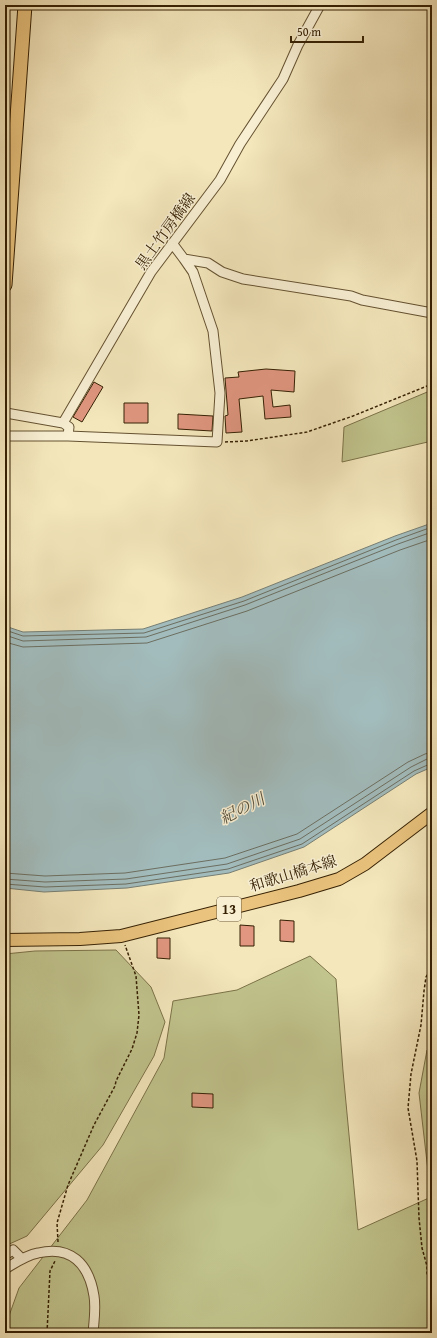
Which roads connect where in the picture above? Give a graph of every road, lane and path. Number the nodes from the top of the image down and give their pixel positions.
1 (25, 5) edge
2 (320, 5) edge
3 (172, 243) junction
4 (184, 258) junction
5 (5, 285) edge
6 (432, 313) edge
7 (432, 384) edge
8 (6, 413) edge
9 (63, 423) junction
10 (5, 436) edge
11 (68, 436) junction
12 (218, 442) junction
13 (432, 813) edge
14 (121, 936) junction
15 (5, 940) edge
16 (432, 966) edge
17 (59, 1251) junction
18 (5, 1255) edge
19 (22, 1259) junction
20 (5, 1269) edge
21 (432, 1297) edge
22 (47, 1333) edge
23 (93, 1333) edge

1 - 5 highway
2 - 3 street, 黒土竹房橋線
3 - 4 street
3 - 9 street, 黒土竹房橋線
4 - 6 street
4 - 12 street
7 - 12 path
8 - 9 street
9 - 11 street
10 - 11 street
11 - 12 street
13 - 14 main road, 和歌山橋本線 / 13
14 - 15 main road, 和歌山橋本線 / 13
14 - 17 path
16 - 21 path
17 - 19 street
17 - 22 path
17 - 23 street
18 - 19 street
19 - 20 street

